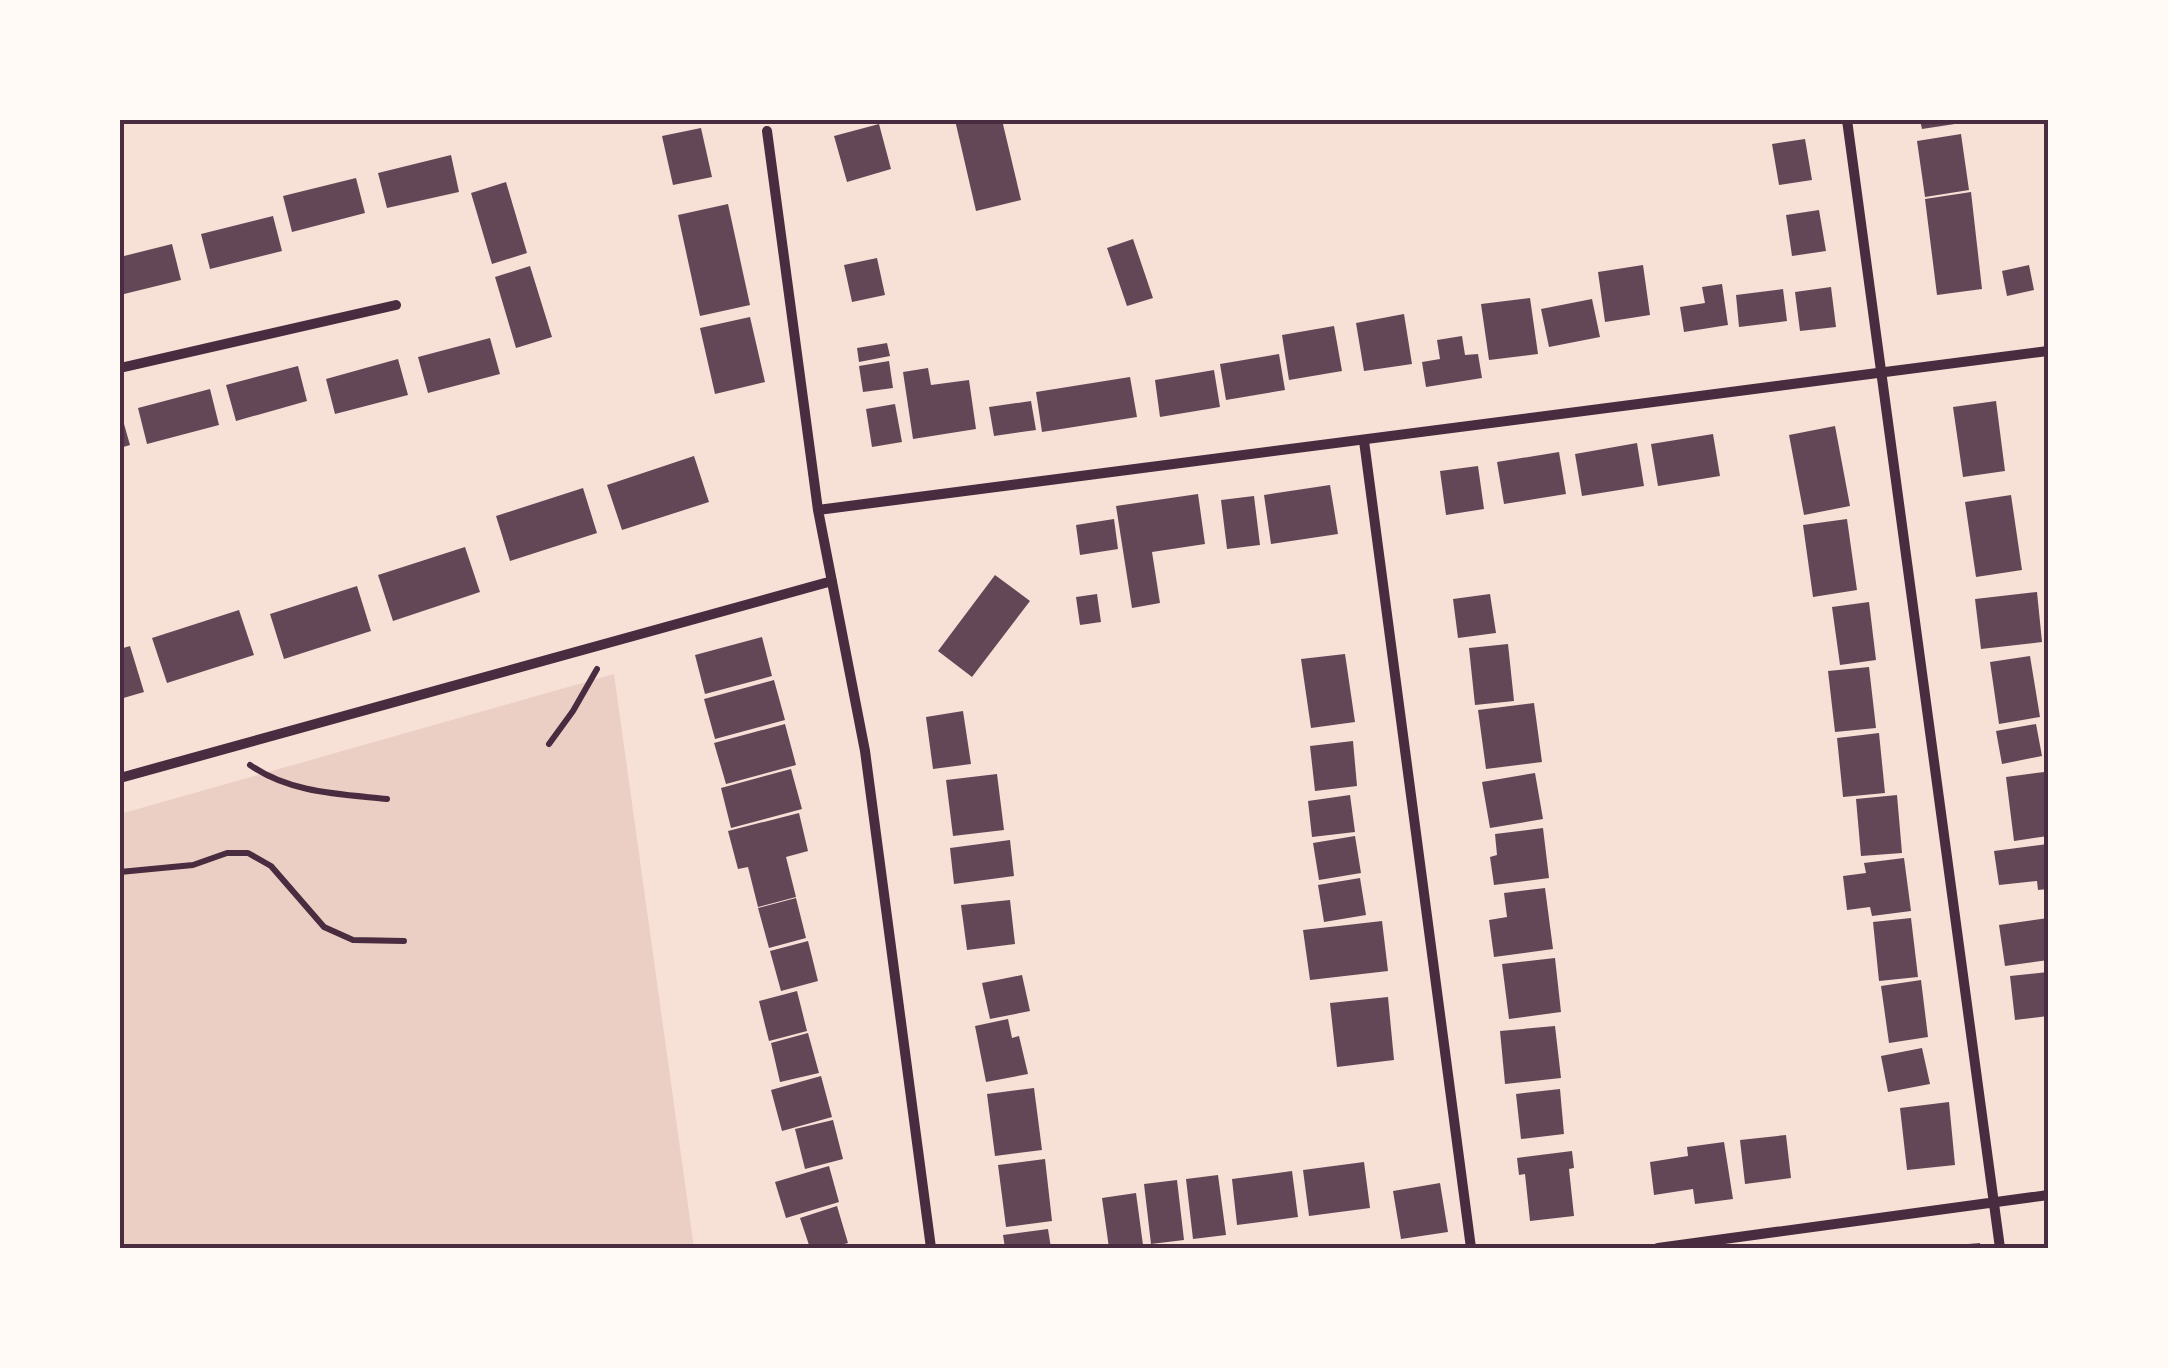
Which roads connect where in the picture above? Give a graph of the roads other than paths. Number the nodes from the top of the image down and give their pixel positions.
1 (1846, 120) edge
2 (768, 131) dead end
3 (396, 305) dead end
4 (2048, 350) edge
5 (120, 368) edge
6 (1881, 371) junction
7 (1364, 441) junction
8 (818, 510) junction
9 (832, 581) junction
10 (120, 778) edge
11 (2048, 1195) edge
12 (1995, 1202) junction
13 (931, 1248) edge
14 (1471, 1248) edge
15 (1658, 1248) edge
16 (2000, 1248) edge

1 - 6 street
2 - 8 street
3 - 5 street
4 - 6 street
6 - 7 street
6 - 12 street
7 - 8 street
7 - 14 street
8 - 9 street
9 - 10 street
9 - 13 street
11 - 12 street
12 - 15 street
12 - 16 street

